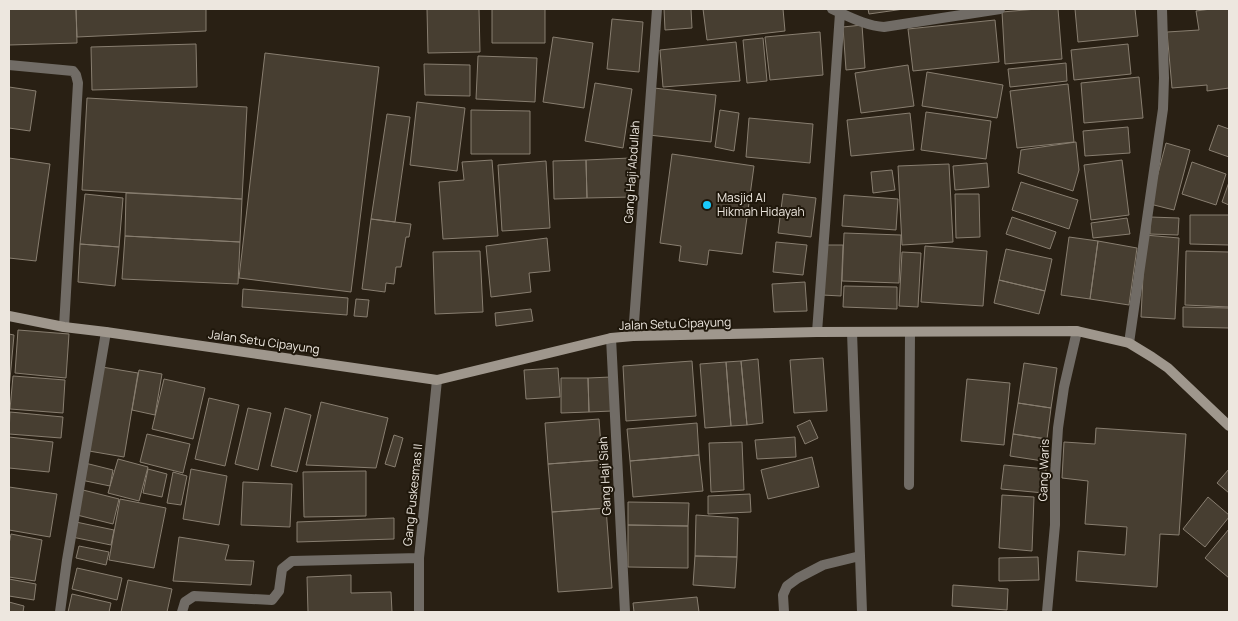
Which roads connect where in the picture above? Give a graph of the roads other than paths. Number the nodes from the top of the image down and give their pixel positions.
1 (657, 9) edge
2 (1000, 9) edge
3 (1162, 9) edge
4 (836, 11) edge
5 (9, 65) edge
6 (9, 316) edge
7 (64, 326) junction
8 (1077, 331) junction
9 (106, 332) junction
10 (817, 332) junction
11 (852, 332) junction
12 (910, 332) junction
13 (633, 336) junction
14 (611, 338) junction
15 (1129, 343) junction
16 (437, 380) junction
17 (1229, 426) edge
18 (909, 485) dead end
19 (860, 556) junction
20 (419, 558) junction
21 (60, 612) edge
22 (182, 612) edge
23 (419, 612) edge
24 (625, 612) edge
25 (784, 612) edge
26 (862, 612) edge
27 (1047, 612) edge

1 - 13 street, Gang Haji Abdullah
2 - 4 street
3 - 15 street
4 - 10 street
5 - 7 street
6 - 7 street, Jalan Setu Cipayung
7 - 9 street, Jalan Setu Cipayung
8 - 12 street, Jalan Setu Cipayung
8 - 15 street, Jalan Setu Cipayung
8 - 27 street, Gang Waris
9 - 16 street, Jalan Setu Cipayung
9 - 21 street
10 - 11 street, Jalan Setu Cipayung
10 - 13 street, Jalan Setu Cipayung
11 - 12 street, Jalan Setu Cipayung
11 - 19 street
12 - 18 street
13 - 14 street, Jalan Setu Cipayung
14 - 16 street, Jalan Setu Cipayung
14 - 24 street, Gang Haji Siah
15 - 17 street, Jalan Setu Cipayung
16 - 20 street, Gang Puskesmas II
19 - 25 street
19 - 26 street
20 - 22 street
20 - 23 street, Gang Puskesmas II

